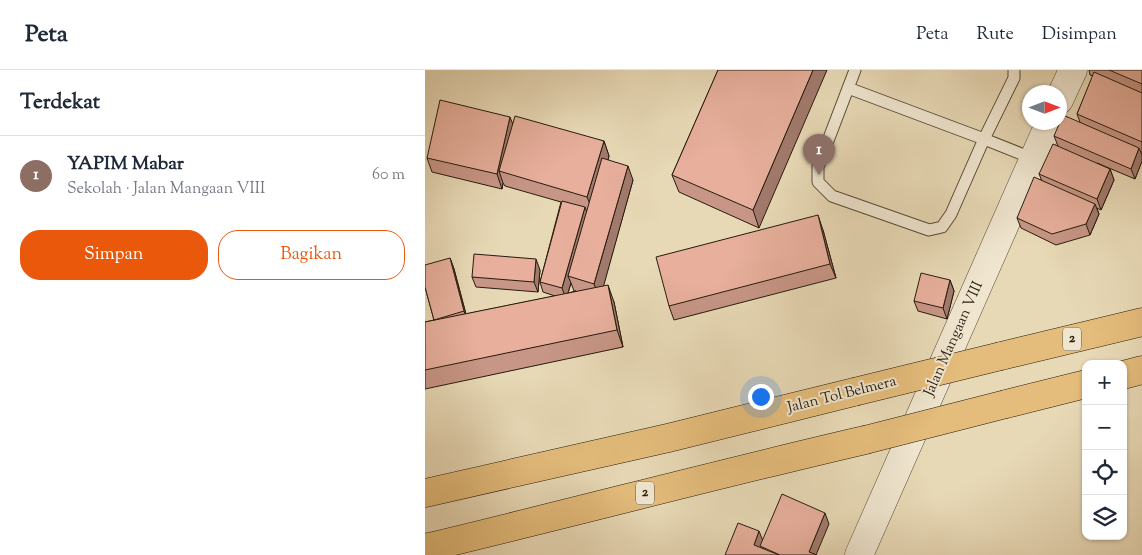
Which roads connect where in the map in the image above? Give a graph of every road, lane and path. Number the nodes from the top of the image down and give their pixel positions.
1 (855, 70) edge
2 (1015, 70) edge
3 (1073, 70) edge
4 (1066, 85) edge
5 (848, 88) junction
6 (1047, 130) edge
7 (984, 139) junction
8 (1034, 159) junction
9 (1142, 322) edge
10 (1142, 370) edge
11 (1127, 374) edge
12 (1082, 385) edge
13 (425, 493) edge
14 (425, 548) edge
15 (859, 555) edge

1 - 5 lane
2 - 7 lane
3 - 4 street
5 - 7 lane
5 - 7 lane
6 - 8 street, Jalan Mangaan VIII
7 - 8 lane
8 - 15 street, Jalan Mangaan VIII
9 - 13 highway, Jalan Tol Belmera / 2, bridge
10 - 11 highway
12 - 14 highway, 2, bridge

